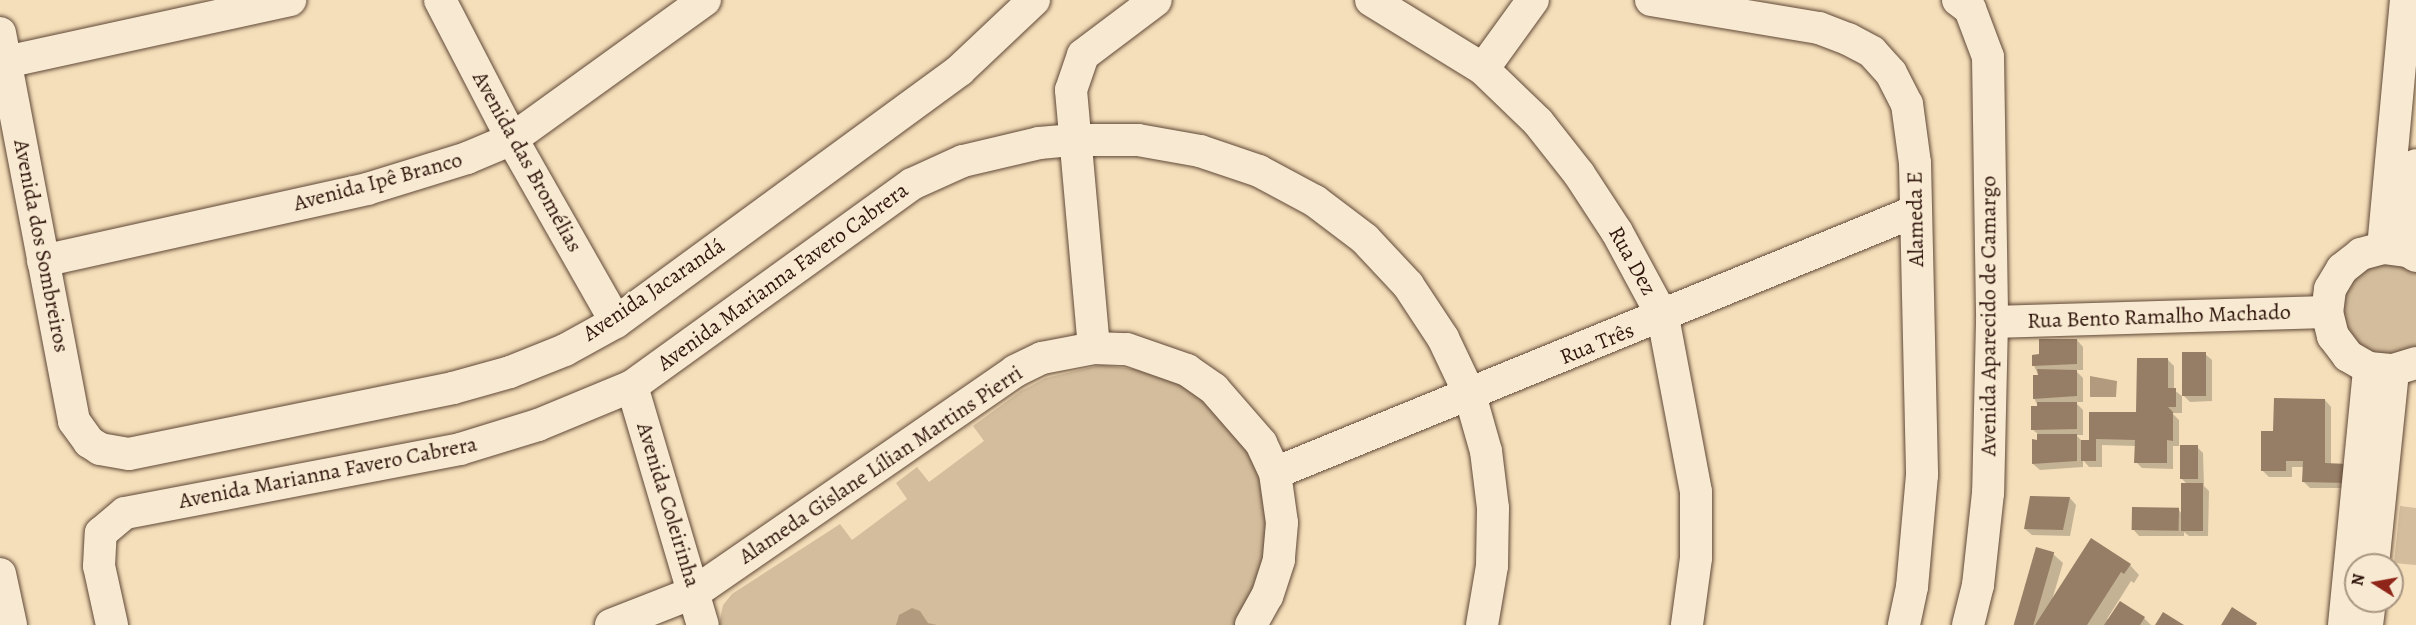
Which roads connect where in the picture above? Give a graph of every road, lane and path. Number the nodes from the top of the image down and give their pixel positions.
1 (291, 0) edge
2 (440, 0) edge
3 (705, 0) edge
4 (1034, 0) edge
5 (1156, 0) edge
6 (1371, 0) edge
7 (1533, 0) edge
8 (1651, 0) edge
9 (2406, 0) edge
10 (1964, 4) edge
11 (3, 48) edge
12 (1483, 69) junction
13 (512, 139) junction
14 (1075, 140) junction
15 (2416, 165) edge
16 (1916, 211) junction
17 (2402, 252) edge
18 (44, 261) junction
19 (2327, 312) junction
20 (1663, 318) junction
21 (616, 322) junction
22 (1992, 322) junction
23 (1094, 348) junction
24 (2393, 367) edge
25 (632, 386) junction
26 (1470, 395) junction
27 (100, 449) joint
28 (1275, 473) junction
29 (2374, 553) edge
30 (0, 574) edge
31 (695, 592) junction
32 (10, 625) edge
33 (112, 625) edge
34 (611, 625) edge
35 (703, 625) edge
36 (1251, 625) edge
37 (1482, 625) edge
38 (1687, 625) edge
39 (1904, 625) edge
40 (1968, 625) edge
41 (2343, 625) edge

1 - 11 street
2 - 13 street, Avenida das Bromélias
3 - 13 street, Avenida Ipê Branco
4 - 21 street, Avenida Jacarandá
5 - 14 street
6 - 12 street, Rua Dez
7 - 12 street
8 - 16 street, Alameda E
9 - 17 street
10 - 22 street, Avenida Aparecido de Camargo
11 - 18 street, Avenida dos Sombreiros
12 - 20 street, Rua Dez
13 - 18 street, Avenida Ipê Branco
13 - 21 street, Avenida das Bromélias
14 - 23 street
14 - 25 street, Avenida Marianna Favero Cabrera
14 - 26 street, Avenida Marianna Favero Cabrera
15 - 17 street
16 - 20 street, Rua Três
16 - 39 street, Alameda E
17 - 19 street
18 - 27 street, Avenida dos Sombreiros
19 - 22 street, Rua Bento Ramalho Machado
19 - 24 street
20 - 26 street, Rua Três
20 - 38 street, Rua Dez
21 - 27 street, Avenida Jacarandá
22 - 40 street, Avenida Aparecido de Camargo
23 - 28 street, Alameda Gislane Lílian Martins Pierri
23 - 31 street, Alameda Gislane Lílian Martins Pierri
24 - 29 street
24 - 41 street
25 - 31 street, Avenida Coleirinha
25 - 33 street, Avenida Marianna Favero Cabrera
26 - 28 street, Rua Três
26 - 37 street, Avenida Marianna Favero Cabrera
28 - 36 street, Alameda Gislane Lílian Martins Pierri
30 - 32 street
31 - 34 street, Alameda Gislane Lílian Martins Pierri
31 - 35 street, Avenida Coleirinha

